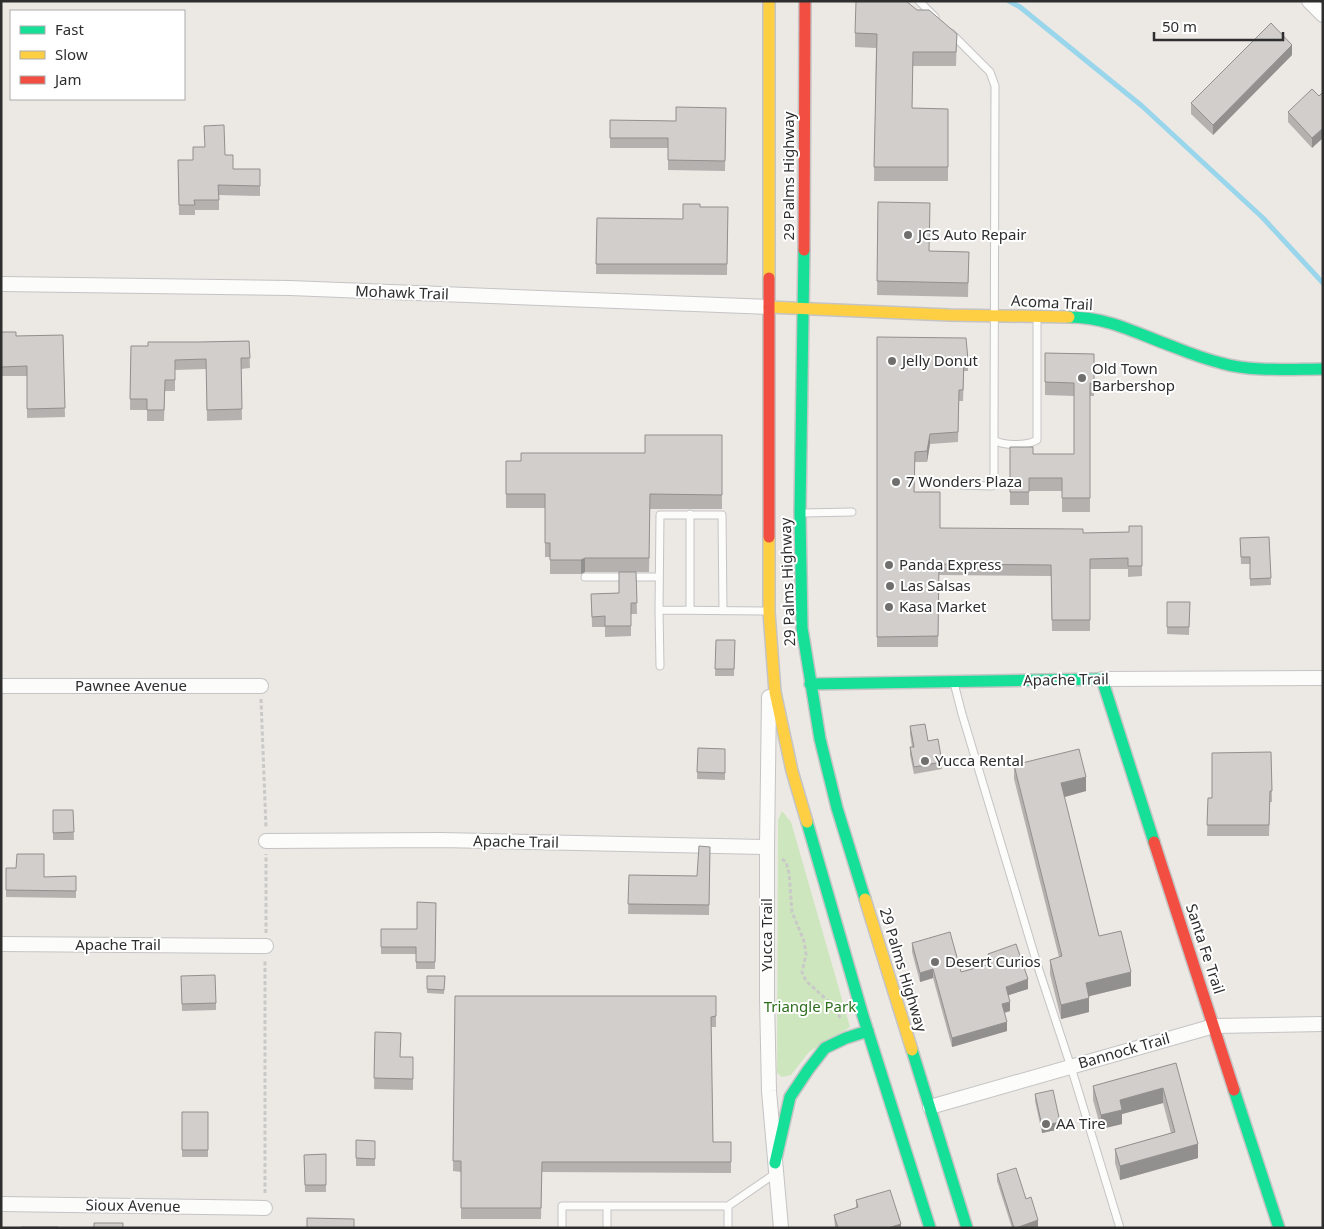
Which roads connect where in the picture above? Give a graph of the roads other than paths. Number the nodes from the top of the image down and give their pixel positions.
1 (769, 1) edge
2 (805, 1) edge
3 (919, 1) edge
4 (1309, 1) edge
5 (1323, 15) edge
6 (941, 24) edge
7 (948, 30) edge
8 (1, 284) edge
9 (769, 306) junction
10 (803, 308) junction
11 (994, 315) junction
12 (1037, 316) junction
13 (1323, 369) edge
14 (994, 440) junction
15 (961, 485) dead end
16 (852, 512) dead end
17 (800, 513) junction
18 (690, 514) junction
19 (584, 577) edge
20 (659, 577) junction
21 (659, 610) junction
22 (690, 610) junction
23 (723, 611) junction
24 (769, 612) junction
25 (770, 642) junction
26 (660, 666) dead end
27 (1323, 678) edge
28 (1102, 680) junction
29 (953, 682) junction
30 (810, 684) junction
31 (1, 686) edge
32 (261, 686) dead end
33 (266, 842) dead end
34 (767, 853) junction
35 (1, 944) edge
36 (266, 946) dead end
37 (1323, 1024) edge
38 (1214, 1026) junction
39 (868, 1031) junction
40 (1071, 1067) junction
41 (930, 1107) junction
42 (776, 1168) junction
43 (1, 1204) edge
44 (607, 1206) junction
45 (728, 1206) junction
46 (265, 1208) dead end
47 (562, 1228) edge
48 (607, 1228) edge
49 (728, 1228) edge
50 (781, 1228) edge
51 (930, 1228) edge
52 (968, 1228) edge
53 (1120, 1228) edge
54 (1279, 1228) edge

1 - 9 main road, 29 Palms Highway
2 - 10 main road, 29 Palms Highway
3 - 6 lane
4 - 5 street
7 - 11 lane
8 - 9 street, Mohawk Trail
9 - 10 main road, Mohawk Trail
9 - 24 main road, 29 Palms Highway
10 - 11 main road, Acoma Trail
10 - 17 main road, 29 Palms Highway
11 - 12 main road, Acoma Trail
11 - 14 lane
12 - 13 main road, Acoma Trail
12 - 14 lane
14 - 15 lane
16 - 17 lane
17 - 30 main road, 29 Palms Highway
18 - 20 lane
18 - 22 lane
18 - 23 lane
19 - 20 lane
20 - 21 lane
21 - 22 lane
21 - 26 lane
22 - 23 lane
23 - 24 lane
24 - 25 main road, 29 Palms Highway
25 - 34 street, Yucca Trail
25 - 39 main road, 29 Palms Highway
27 - 28 street, Apache Trail
28 - 29 main road, Apache Trail
28 - 38 main road, Santa Fe Trail
29 - 30 main road, Apache Trail
29 - 40 lane
30 - 41 main road, 29 Palms Highway
31 - 32 street, Pawnee Avenue
33 - 34 street, Apache Trail
34 - 42 street, Yucca Trail
35 - 36 street, Apache Trail
37 - 38 street, Bannock Trail
38 - 40 street, Bannock Trail
38 - 54 main road, Santa Fe Trail
39 - 42 main road
39 - 51 main road, 29 Palms Highway
40 - 41 street, Bannock Trail
40 - 53 lane
41 - 52 main road, 29 Palms Highway
42 - 45 lane
42 - 50 street, Yucca Trail
43 - 46 street, Sioux Avenue
44 - 45 lane
44 - 47 lane
44 - 48 lane
45 - 49 lane

